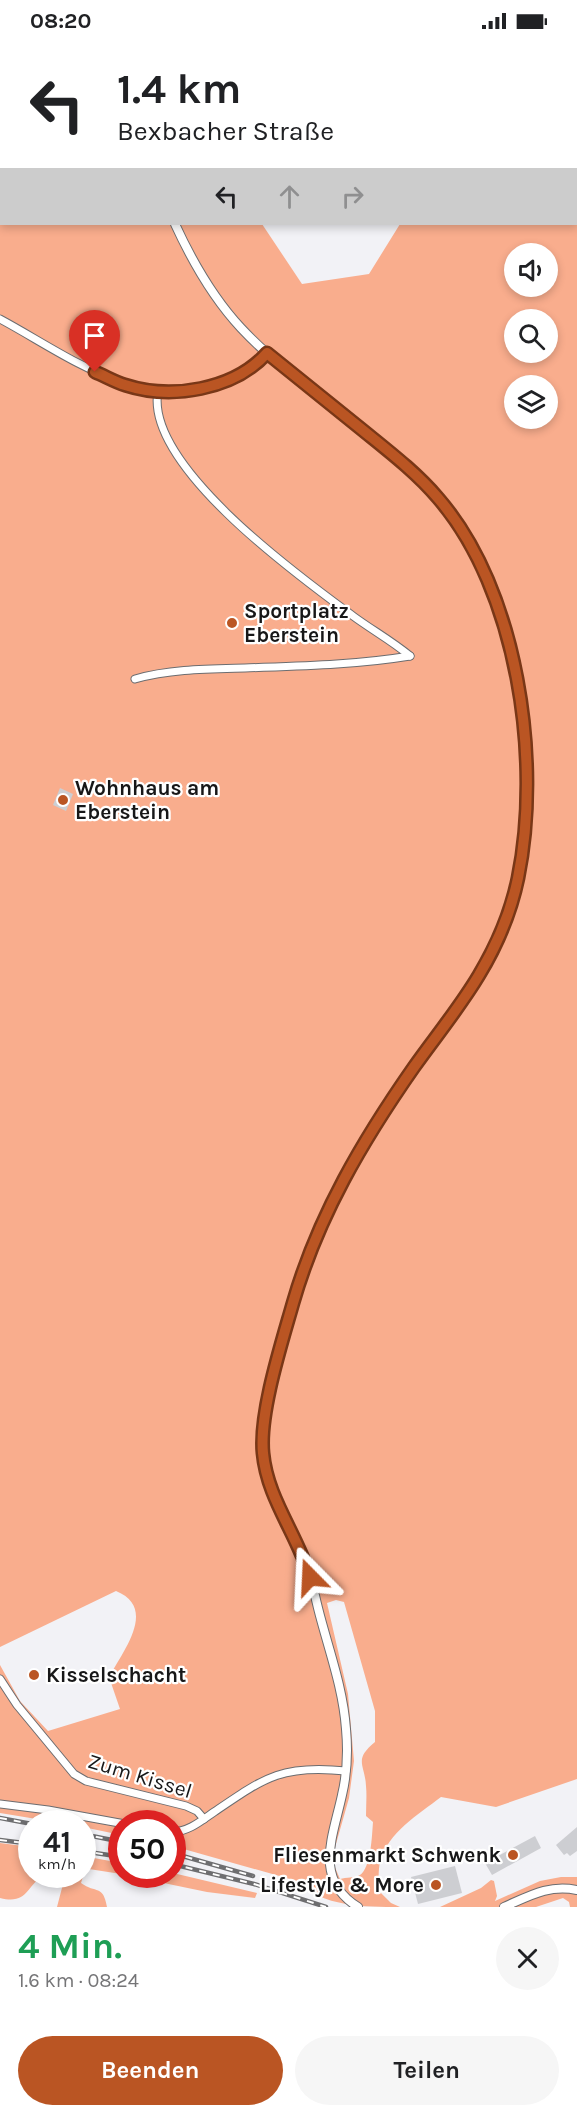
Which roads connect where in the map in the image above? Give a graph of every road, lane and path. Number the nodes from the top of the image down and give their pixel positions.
1 (175, 225) edge
2 (0, 319) edge
3 (267, 353) junction
4 (158, 391) junction
5 (136, 678) dead end
6 (0, 1679) edge
7 (346, 1771) junction
8 (0, 1804) edge
9 (204, 1819) junction
10 (108, 1821) edge
11 (186, 1830) edge
12 (577, 1890) edge
13 (358, 1907) edge
14 (504, 1907) edge

1 - 3 main road
2 - 4 street
3 - 4 street
3 - 7 main road
4 - 5 street
6 - 9 street, Zum Kissel
7 - 9 street
7 - 13 main road
8 - 10 street
9 - 11 street
12 - 14 main road

